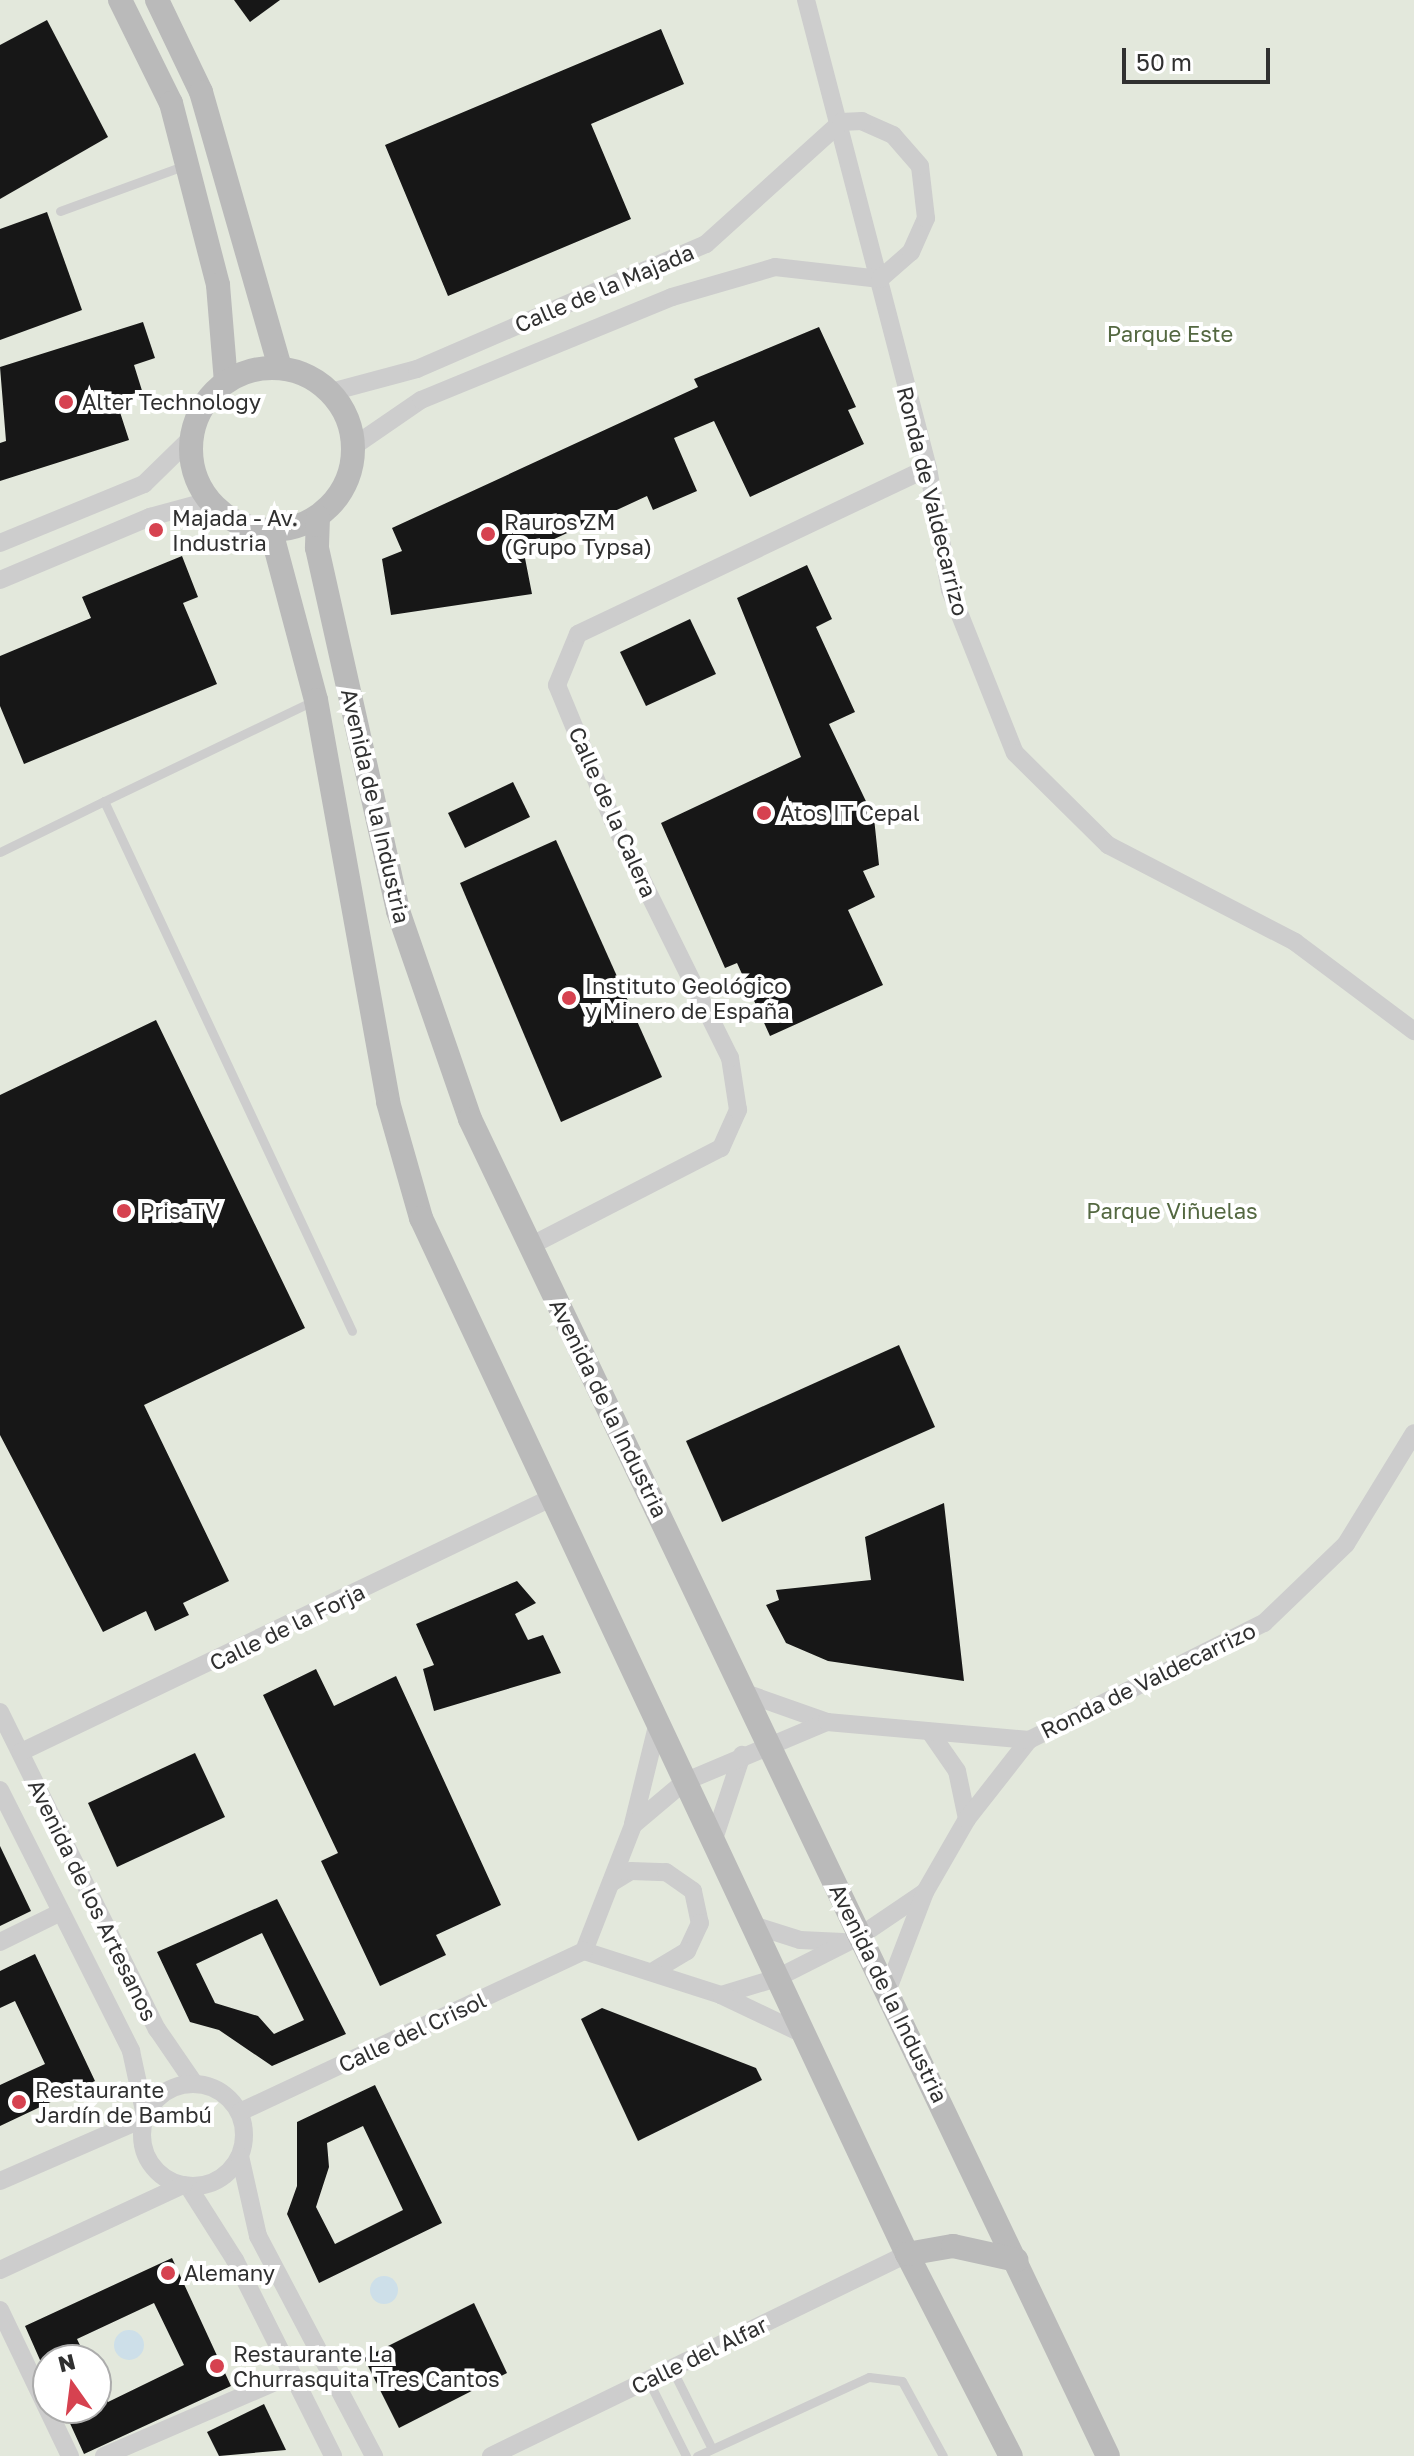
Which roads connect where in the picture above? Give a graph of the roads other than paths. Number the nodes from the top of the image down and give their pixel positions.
1 (120, 0) edge
2 (157, 0) edge
3 (806, 0) edge
4 (841, 122) junction
5 (186, 165) junction
6 (60, 211) dead end
7 (880, 279) junction
8 (280, 368) junction
9 (226, 382) junction
10 (331, 392) junction
11 (191, 438) junction
12 (354, 446) junction
13 (928, 468) junction
14 (209, 501) junction
15 (318, 517) junction
16 (271, 531) junction
17 (0, 543) edge
18 (0, 580) edge
19 (316, 700) junction
20 (104, 801) junction
21 (0, 852) edge
22 (1414, 1031) edge
23 (530, 1246) junction
24 (352, 1331) dead end
25 (1414, 1433) edge
26 (551, 1498) junction
27 (748, 1694) junction
28 (0, 1712) edge
29 (827, 1722) junction
30 (657, 1726) junction
31 (930, 1732) junction
32 (1029, 1740) junction
33 (772, 1745) junction
34 (21, 1752) junction
35 (742, 1755) junction
36 (684, 1782) junction
37 (0, 1790) edge
38 (967, 1819) junction
39 (633, 1825) junction
40 (713, 1842) junction
41 (611, 1883) junction
42 (925, 1892) junction
43 (61, 1912) junction
44 (753, 1925) junction
45 (853, 1939) junction
46 (0, 1942) edge
47 (584, 1951) junction
48 (655, 1970) junction
49 (777, 1978) junction
50 (888, 1989) junction
51 (721, 1995) junction
52 (803, 2034) junction
53 (194, 2083) junction
54 (240, 2112) junction
55 (145, 2117) junction
56 (240, 2156) junction
57 (0, 2181) edge
58 (186, 2186) junction
59 (907, 2254) junction
60 (1016, 2260) junction
61 (0, 2270) edge
62 (0, 2310) edge
63 (672, 2369) junction
64 (291, 2375) junction
65 (648, 2380) junction
66 (712, 2449) junction
67 (70, 2456) edge
68 (104, 2456) edge
69 (333, 2456) edge
70 (374, 2456) edge
71 (491, 2456) edge
72 (686, 2456) edge
73 (697, 2456) edge
74 (943, 2456) edge
75 (1011, 2456) edge
76 (1108, 2456) edge

1 - 5 street
2 - 8 street
3 - 4 street, Ronda de Valdecarrizo
4 - 7 street, Ronda de Valdecarrizo
4 - 7 street
4 - 10 street, Calle de la Majada
5 - 6 lane
5 - 9 street
7 - 12 street, Calle de la Majada
7 - 13 street, Ronda de Valdecarrizo
8 - 9 street
8 - 10 street
9 - 11 street
10 - 12 street
11 - 14 street
11 - 17 street
12 - 15 street
13 - 22 street, Ronda de Valdecarrizo
13 - 23 street, Calle de la Calera
14 - 16 street
14 - 18 street
15 - 16 street
15 - 23 street, Avenida de la Industria
16 - 19 street, Avenida de la Industria
19 - 20 lane
19 - 26 street, Avenida de la Industria
20 - 21 lane
20 - 24 lane
23 - 27 street, Avenida de la Industria
25 - 32 street, Ronda de Valdecarrizo
26 - 30 street, Avenida de la Industria
26 - 34 street, Calle de la Forja
27 - 29 street
27 - 33 street, Avenida de la Industria
28 - 34 street, Avenida de los Artesanos
29 - 31 street
29 - 33 street
30 - 36 street, Avenida de la Industria
30 - 39 street
31 - 32 street
31 - 38 street
32 - 38 street
33 - 35 street
33 - 45 street, Avenida de la Industria
34 - 53 street, Avenida de los Artesanos
35 - 36 street
35 - 40 street
36 - 39 street
36 - 40 street, Avenida de la Industria
37 - 43 street, Avenida de los Artesanos
38 - 42 street
39 - 41 street
40 - 44 street, Avenida de la Industria
41 - 47 street
41 - 48 street
42 - 45 street
42 - 50 street
43 - 46 street
43 - 55 street, Avenida de los Artesanos
44 - 45 street
44 - 49 street, Avenida de la Industria
45 - 49 street
45 - 50 street, Avenida de la Industria
47 - 48 street
47 - 54 street, Calle del Crisol
48 - 51 street
49 - 51 street
49 - 52 street, Avenida de la Industria
50 - 60 street, Avenida de la Industria
51 - 52 street
52 - 59 street, Avenida de la Industria
53 - 54 street
53 - 55 street
54 - 56 street
55 - 57 street
55 - 58 street
56 - 58 street
56 - 70 street
58 - 61 street
58 - 64 street
59 - 60 street
59 - 63 street, Calle del Alfar
59 - 75 street, Avenida de la Industria
60 - 76 street, Avenida de la Industria
62 - 67 street
63 - 65 street, Calle del Alfar
63 - 66 lane
64 - 68 street
64 - 69 street
65 - 71 street, Calle del Alfar
65 - 72 lane
66 - 73 lane
66 - 74 lane

